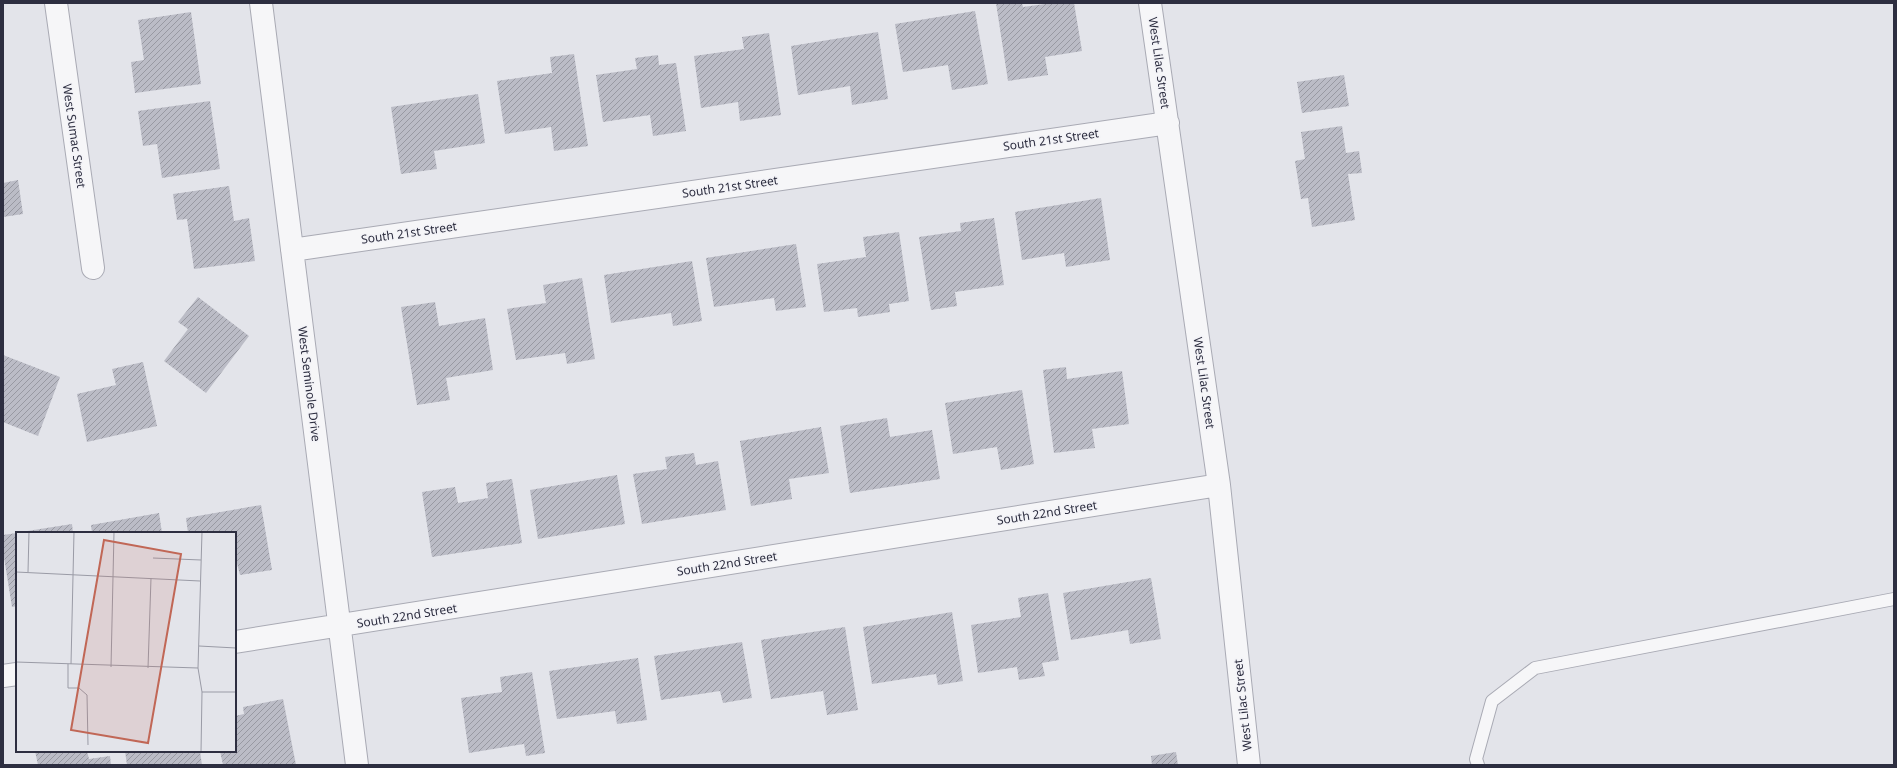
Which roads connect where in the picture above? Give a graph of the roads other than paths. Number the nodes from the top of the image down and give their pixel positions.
1 (56, 3) edge
2 (261, 3) edge
3 (1150, 3) edge
4 (1168, 123) junction
5 (292, 250) junction
6 (93, 268) dead end
7 (1219, 485) junction
8 (1894, 599) edge
9 (340, 626) junction
10 (236, 642) edge
11 (16, 674) edge
12 (3, 676) edge
13 (357, 765) edge
14 (1249, 765) edge
15 (1478, 765) edge

1 - 6 street, West Sumac Street
2 - 5 street, West Seminole Drive
3 - 4 street, West Lilac Street
4 - 5 street, South 21st Street
4 - 7 street, West Lilac Street
5 - 9 street, West Seminole Drive
7 - 9 street, South 22nd Street
7 - 14 street, West Lilac Street
8 - 15 lane
9 - 10 street, South 22nd Street
9 - 13 street, West Seminole Drive
11 - 12 street

